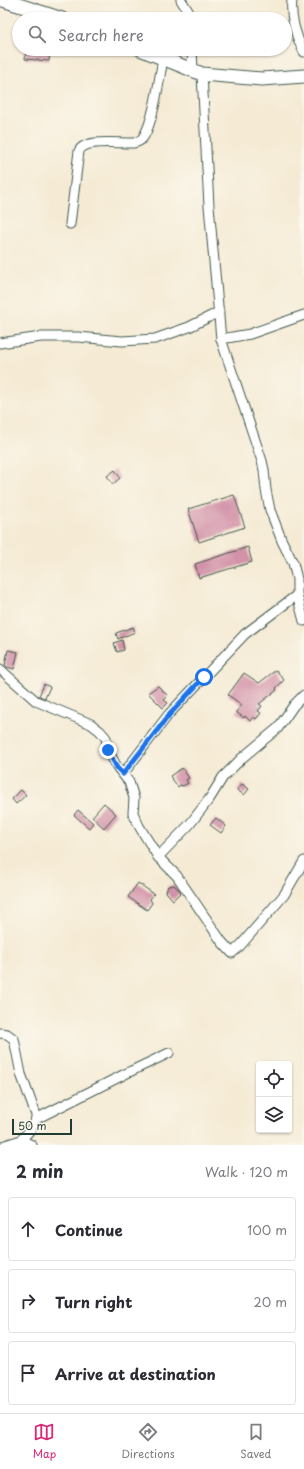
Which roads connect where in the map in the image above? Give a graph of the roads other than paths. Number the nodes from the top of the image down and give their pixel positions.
1 (4, 0) edge
2 (181, 0) edge
3 (292, 0) edge
4 (41, 12) edge
5 (188, 12) edge
6 (292, 12) edge
7 (292, 13) edge
8 (304, 52) edge
9 (156, 56) edge
10 (194, 56) edge
11 (163, 59) junction
12 (198, 72) junction
13 (304, 76) edge
14 (70, 224) dead end
15 (219, 312) junction
16 (304, 315) edge
17 (221, 339) junction
18 (0, 343) edge
19 (297, 595) junction
20 (304, 622) edge
21 (0, 669) edge
22 (304, 695) edge
23 (123, 774) junction
24 (158, 857) junction
25 (304, 861) edge
26 (0, 1033) edge
27 (169, 1053) dead end
28 (36, 1119) junction
29 (21, 1140) junction
30 (5, 1145) edge
31 (32, 1145) edge

1 - 4 main road
2 - 5 street
3 - 6 street
7 - 8 street
9 - 11 main road
10 - 12 street
11 - 12 main road
11 - 14 street
12 - 13 main road
12 - 15 street
15 - 17 street
15 - 18 street
16 - 17 street
17 - 19 street
19 - 20 street
19 - 23 street
21 - 23 street
22 - 24 street
23 - 24 street
24 - 25 street
26 - 28 street
27 - 28 street
28 - 29 street
29 - 30 street
29 - 31 street

